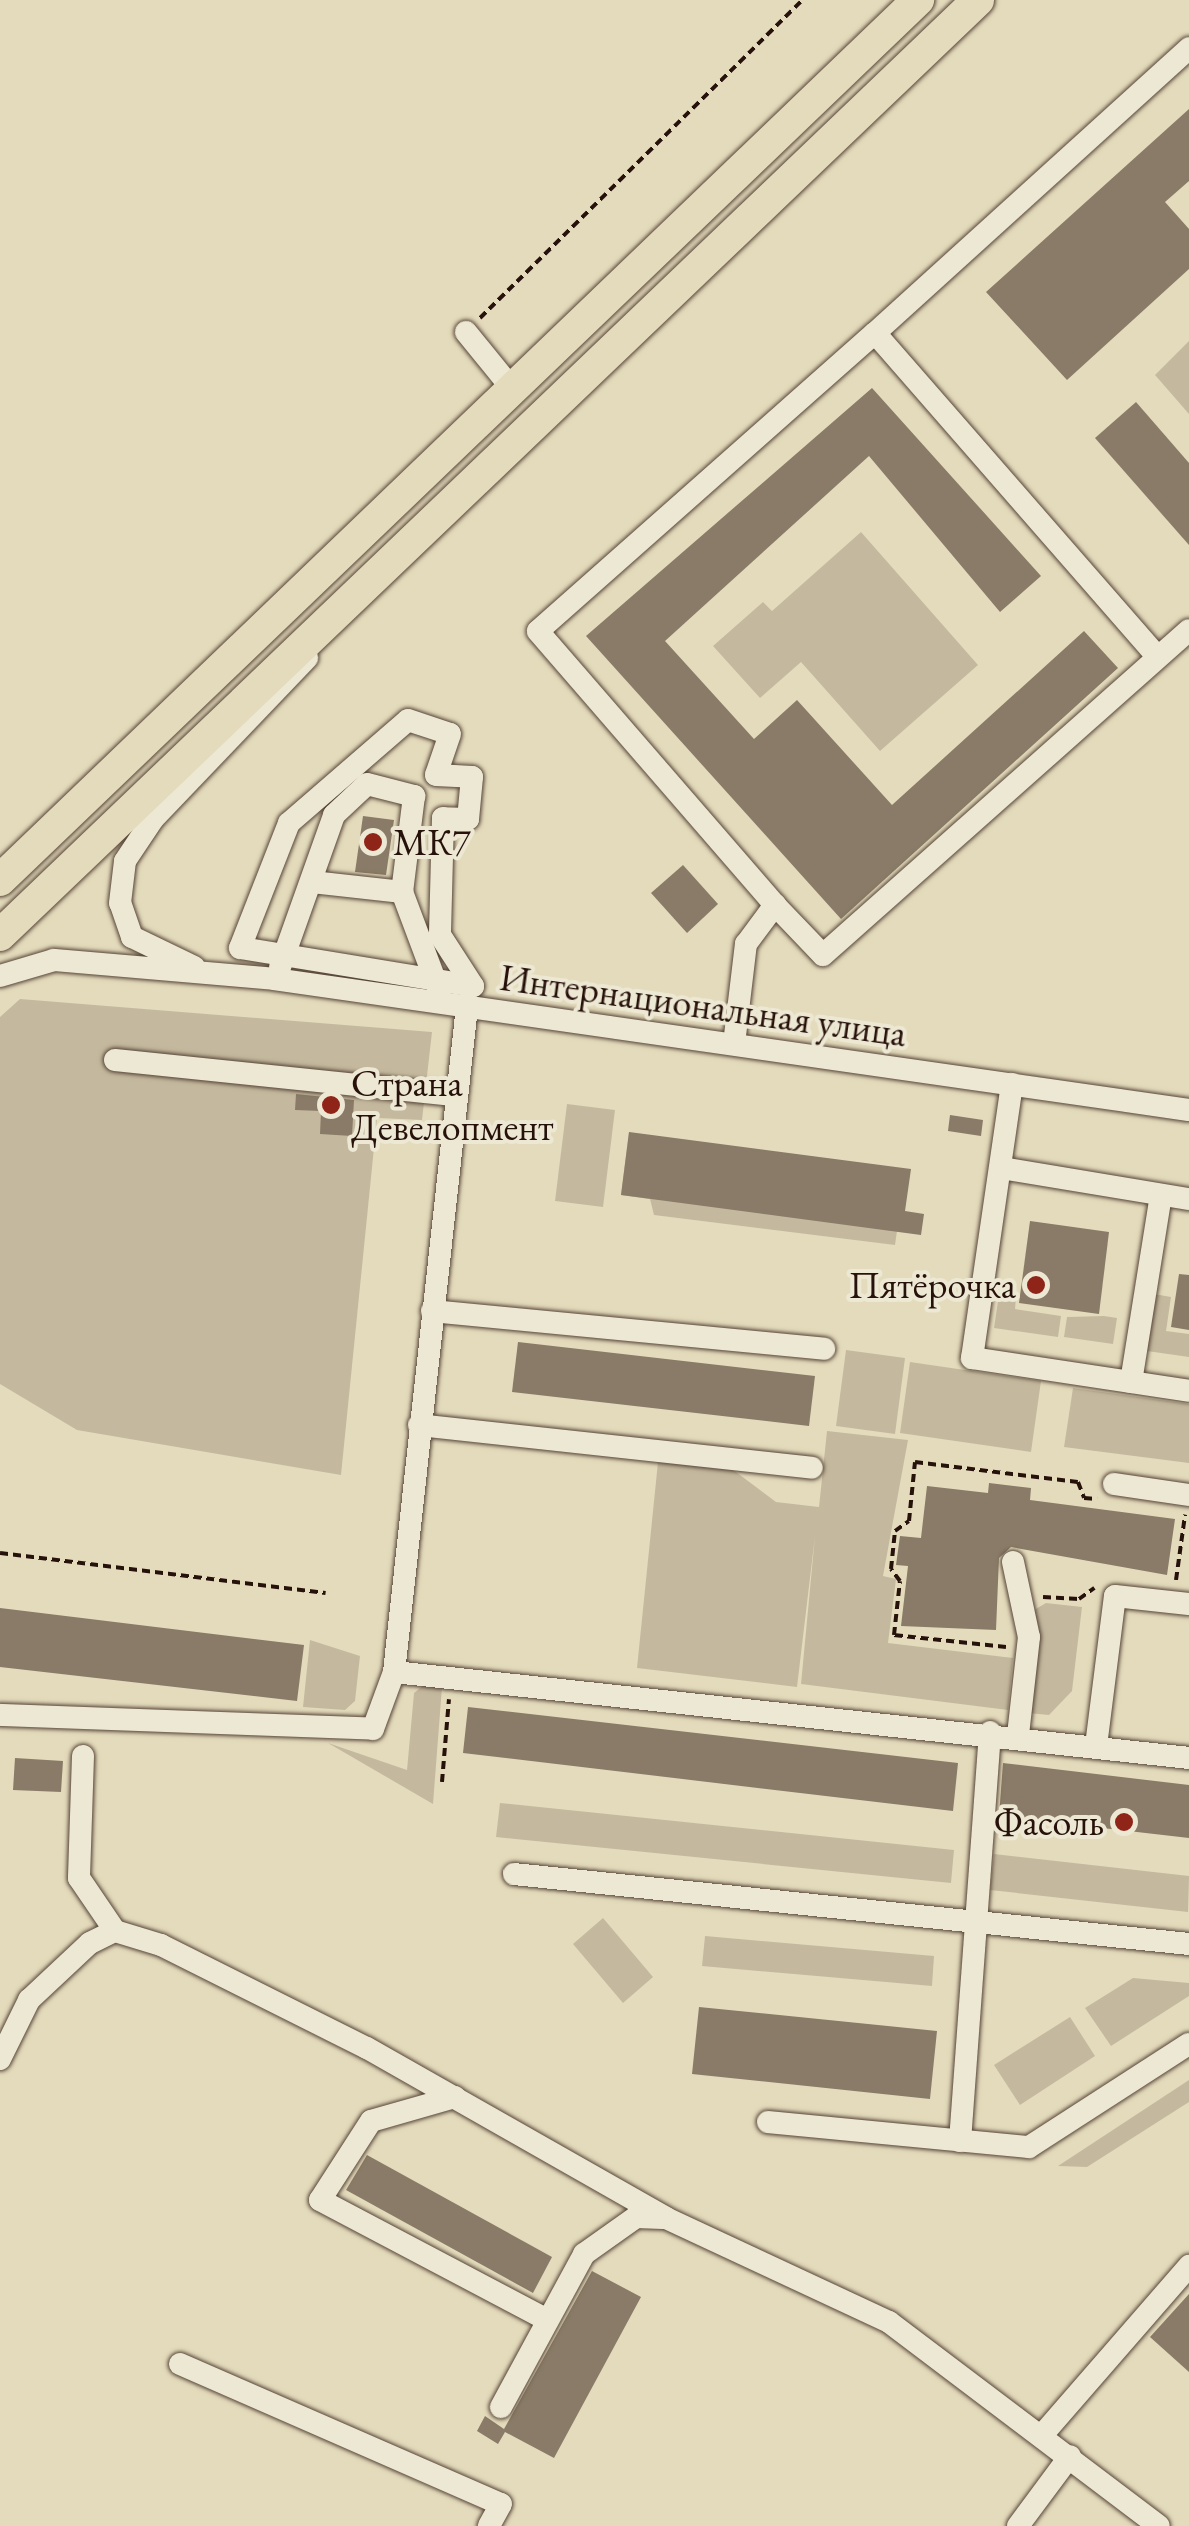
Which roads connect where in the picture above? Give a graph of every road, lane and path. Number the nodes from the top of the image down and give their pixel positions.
1 (802, 0) edge
2 (918, 0) edge
3 (978, 0) edge
4 (1189, 48) edge
5 (466, 332) joint
6 (875, 332) junction
7 (509, 384) junction
8 (329, 618) junction
9 (1189, 630) edge
10 (1158, 657) junction
11 (0, 880) edge
12 (312, 882) junction
13 (402, 892) junction
14 (774, 905) junction
15 (0, 935) edge
16 (285, 956) junction
17 (206, 972) junction
18 (0, 976) edge
19 (274, 979) junction
20 (434, 980) junction
21 (458, 1005) junction
22 (734, 1044) junction
23 (116, 1060) dead end
24 (1012, 1084) junction
25 (456, 1096) junction
26 (1189, 1110) edge
27 (1001, 1168) junction
28 (1160, 1194) junction
29 (1189, 1199) edge
30 (432, 1311) junction
31 (824, 1350) dead end
32 (1132, 1382) junction
33 (1189, 1391) edge
34 (419, 1426) junction
35 (812, 1468) dead end
36 (1114, 1484) dead end
37 (1189, 1495) edge
38 (0, 1553) edge
39 (1013, 1562) dead end
40 (326, 1593) dead end
41 (1189, 1604) edge
42 (394, 1672) junction
43 (0, 1714) edge
44 (990, 1732) junction
45 (1018, 1735) junction
46 (1096, 1746) junction
47 (82, 1756) dead end
48 (1189, 1758) edge
49 (514, 1874) dead end
50 (972, 1924) junction
51 (116, 1932) junction
52 (1189, 1944) edge
53 (1189, 2044) edge
54 (0, 2059) edge
55 (455, 2097) junction
56 (768, 2122) dead end
57 (960, 2141) junction
58 (666, 2218) junction
59 (1189, 2266) edge
60 (546, 2319) junction
61 (180, 2364) dead end
62 (502, 2407) dead end
63 (1043, 2434) junction
64 (1070, 2456) junction
65 (490, 2526) edge
66 (1018, 2526) edge
67 (1159, 2526) edge

1 - 5 path
2 - 7 highway
3 - 8 highway
4 - 6 street
5 - 7 street
6 - 10 street
6 - 14 street
7 - 11 highway
8 - 15 highway
8 - 17 street
9 - 10 street
10 - 14 street
12 - 13 street
12 - 13 street
12 - 16 street
13 - 20 street
14 - 22 street
16 - 19 street
16 - 20 street
16 - 20 street
17 - 18 street, Интернациональная улица
17 - 19 street, Интернациональная улица
19 - 21 street, Интернациональная улица
20 - 21 street
21 - 22 street, Интернациональная улица
21 - 25 street
22 - 24 street, Интернациональная улица
23 - 25 street
24 - 26 street, Интернациональная улица
24 - 27 street
25 - 30 street
27 - 28 street
27 - 32 street
28 - 29 street
28 - 32 street
30 - 31 street
30 - 34 street
32 - 33 street
34 - 35 street
34 - 42 street
36 - 37 street
38 - 40 path
39 - 45 street
41 - 46 street
42 - 43 street
42 - 44 street
44 - 45 street
44 - 50 street
45 - 46 street
46 - 48 street
47 - 51 street
49 - 50 street
50 - 52 street
50 - 57 street
51 - 54 street
51 - 55 street
53 - 57 street
55 - 58 street
55 - 60 street
56 - 57 street
58 - 60 street
58 - 63 street
59 - 63 street
60 - 62 street
61 - 65 street
63 - 64 street
64 - 66 street
64 - 67 street

